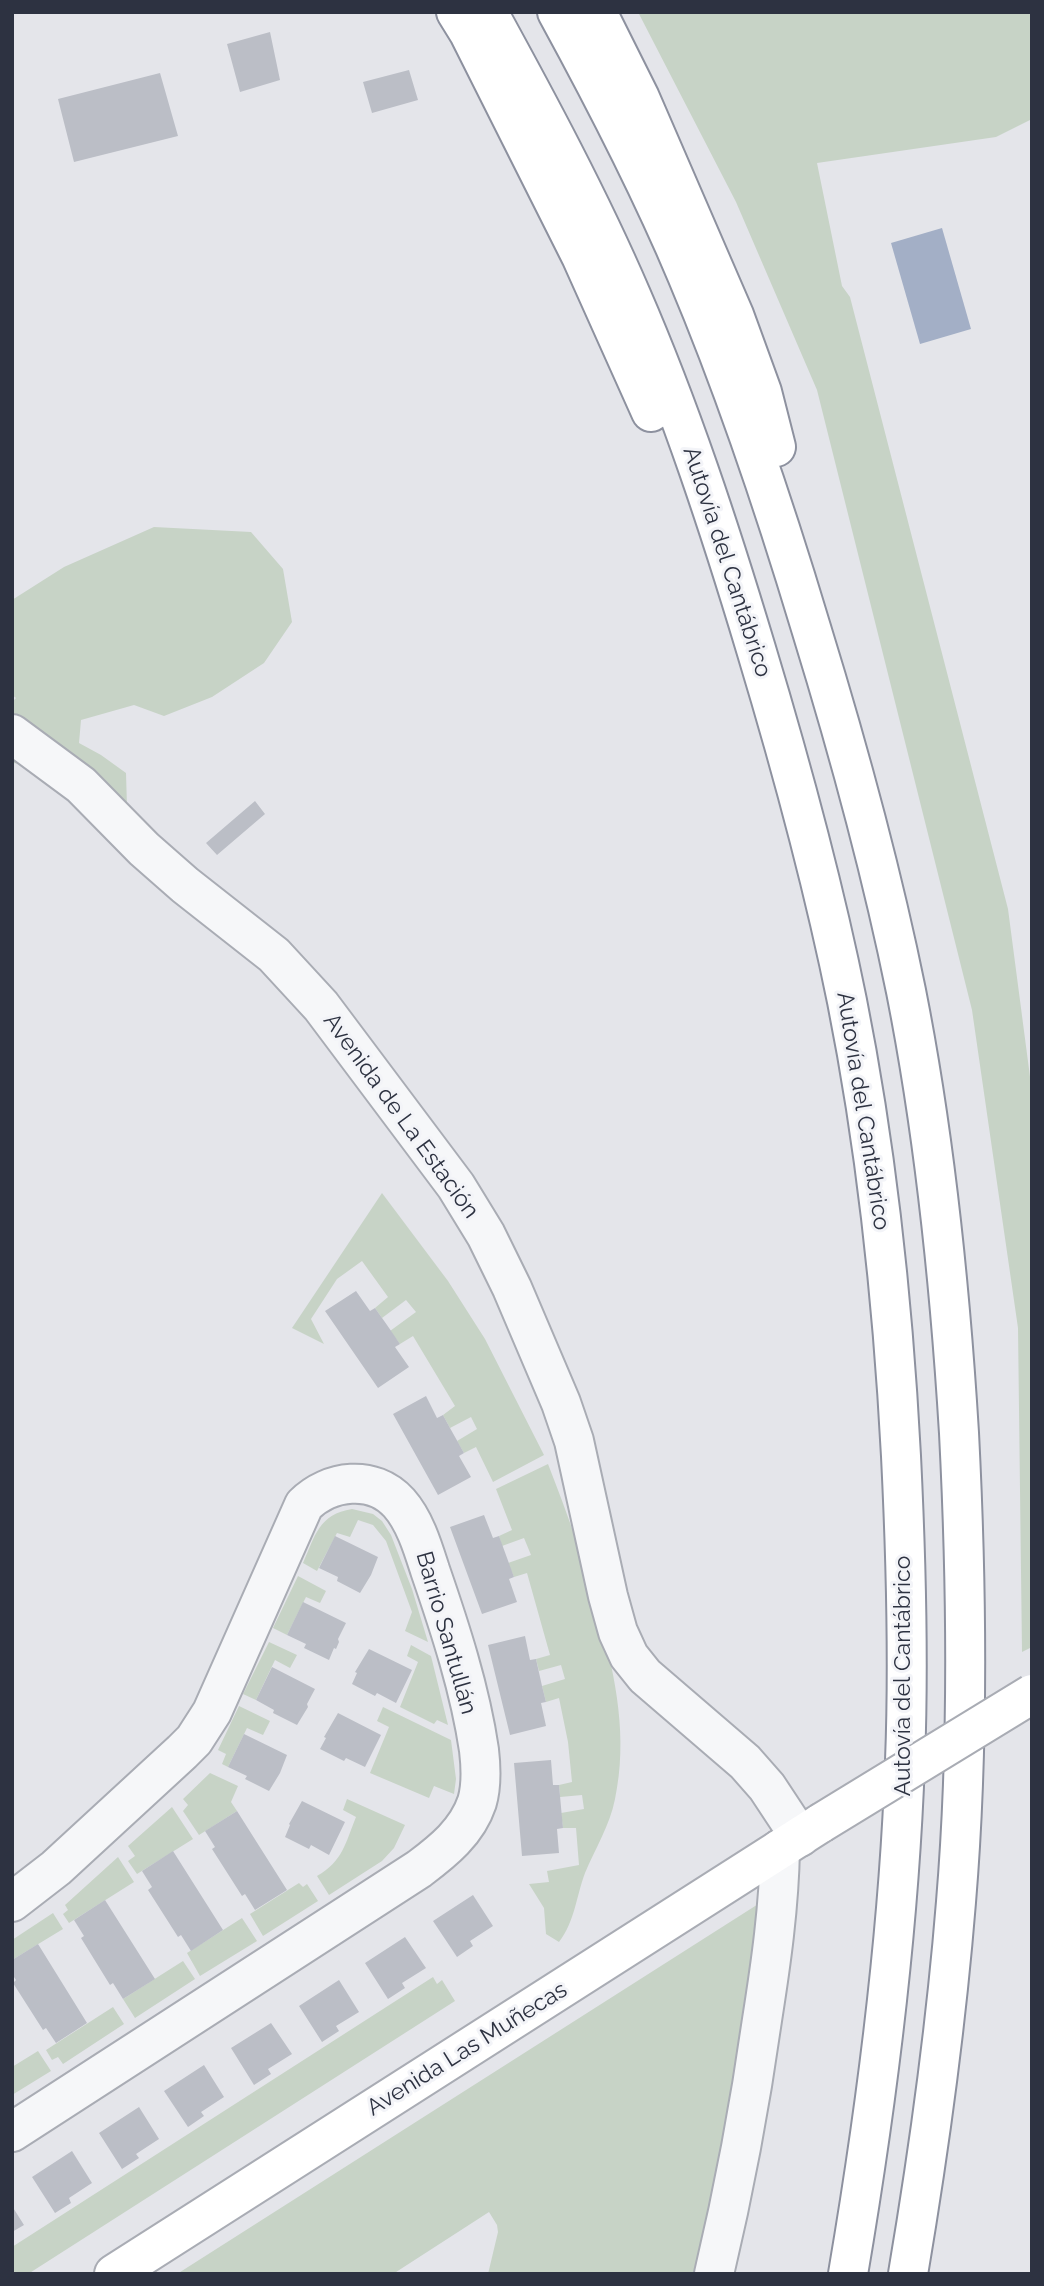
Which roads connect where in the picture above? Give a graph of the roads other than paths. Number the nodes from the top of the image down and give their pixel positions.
1 (557, 12) edge
2 (597, 12) edge
3 (471, 19) edge
4 (624, 102) junction
5 (756, 648) junction
6 (12, 734) edge
7 (1032, 1694) edge
8 (800, 1837) junction
9 (12, 1902) edge
10 (12, 2132) edge
11 (114, 2274) edge
12 (714, 2274) edge
13 (848, 2274) edge
14 (908, 2274) edge

1 - 4 main road
2 - 4 main road
3 - 5 main road
3 - 5 main road, Autovía del Cantábrico
4 - 14 main road
5 - 13 main road, Autovía del Cantábrico
6 - 8 street, Avenida de La Estación
7 - 8 main road, Avenida Las Muñecas, bridge
8 - 11 main road, Avenida Las Muñecas
8 - 12 street
9 - 10 street, Barrio Santullán

